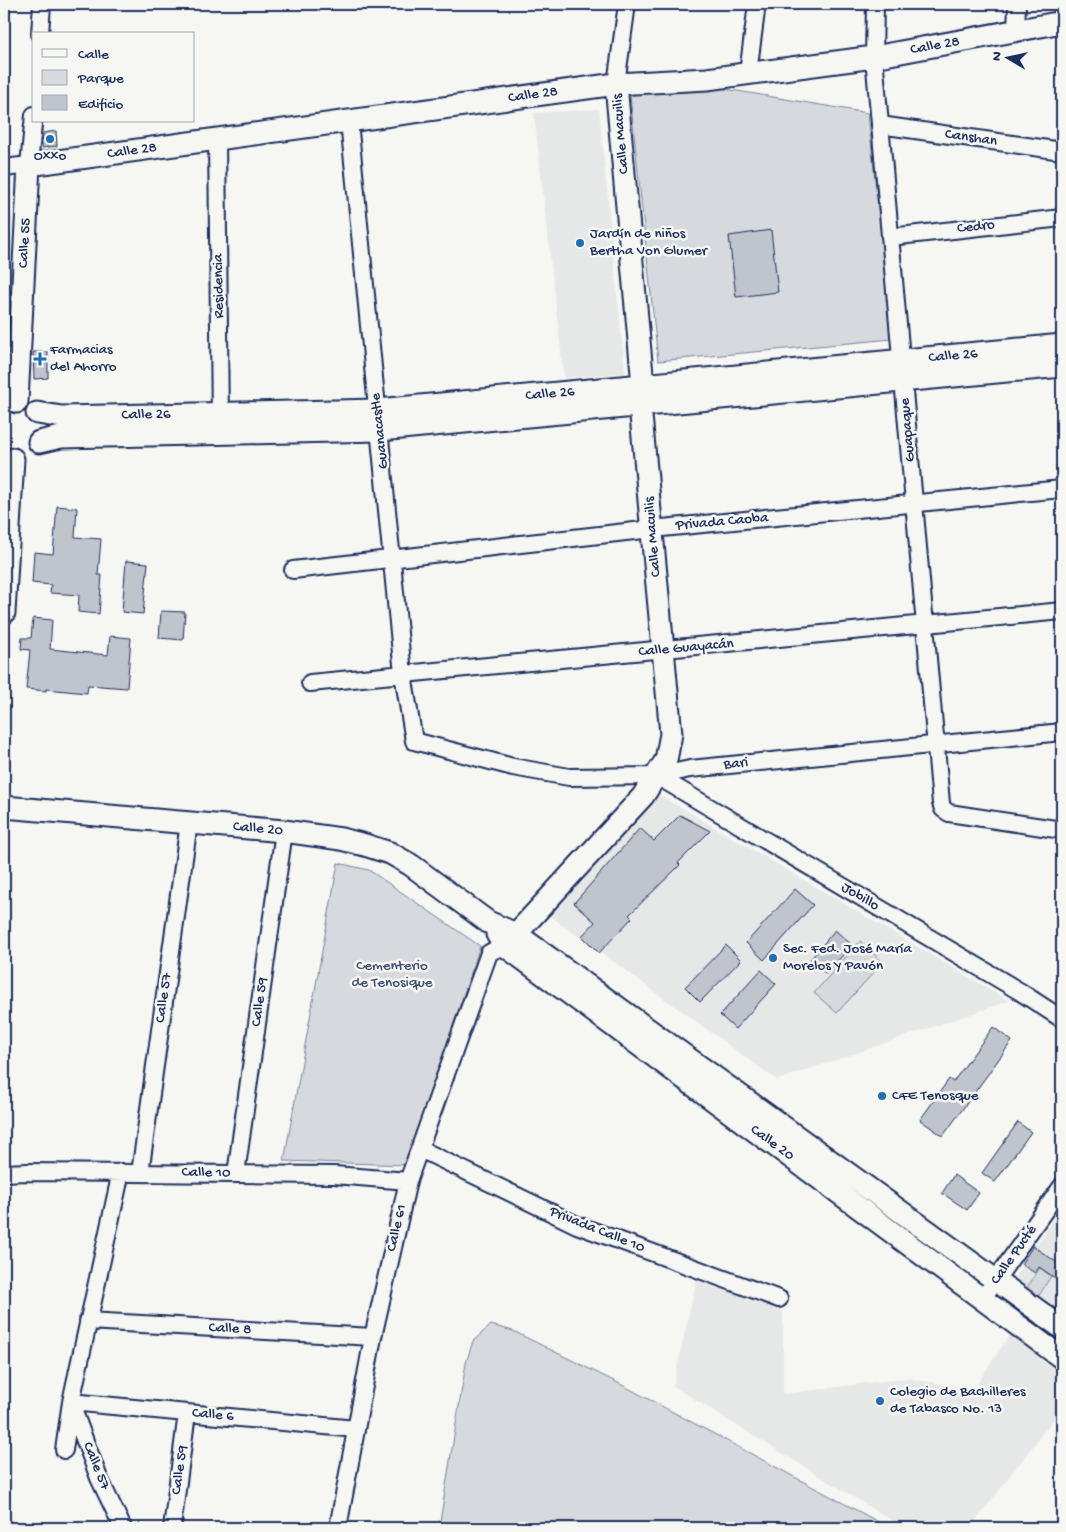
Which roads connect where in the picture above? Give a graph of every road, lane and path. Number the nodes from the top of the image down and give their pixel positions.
1 (42, 4) edge
2 (626, 4) edge
3 (757, 4) edge
4 (875, 4) edge
5 (1016, 4) edge
6 (1062, 22) edge
7 (40, 32) edge
8 (1016, 32) junction
9 (874, 57) junction
10 (748, 73) junction
11 (616, 84) junction
12 (349, 121) junction
13 (33, 122) edge
14 (880, 125) junction
15 (217, 139) junction
16 (1062, 150) edge
17 (30, 164) junction
18 (4, 168) edge
19 (1062, 218) edge
20 (890, 237) junction
21 (1062, 345) edge
22 (1062, 366) edge
23 (902, 371) junction
24 (642, 395) junction
25 (10, 403) edge
26 (37, 413) junction
27 (379, 420) junction
28 (220, 423) junction
29 (40, 442) junction
30 (8, 458) edge
31 (1062, 489) edge
32 (914, 504) junction
33 (652, 529) junction
34 (392, 559) junction
35 (293, 570) dead end
36 (1062, 611) edge
37 (4, 613) edge
38 (925, 625) junction
39 (663, 650) junction
40 (404, 674) junction
41 (310, 683) dead end
42 (1062, 732) edge
43 (414, 741) joint
44 (936, 744) junction
45 (657, 776) junction
46 (4, 807) edge
47 (189, 823) junction
48 (1062, 830) edge
49 (284, 831) junction
50 (510, 939) junction
51 (1062, 1019) edge
52 (736, 1104) junction
53 (420, 1149) junction
54 (121, 1172) junction
55 (4, 1173) edge
56 (140, 1173) junction
57 (236, 1174) junction
58 (408, 1181) junction
59 (1062, 1186) edge
60 (996, 1280) junction
61 (983, 1298) junction
62 (779, 1299) dead end
63 (88, 1322) junction
64 (1062, 1328) edge
65 (373, 1338) junction
66 (1062, 1358) edge
67 (71, 1402) junction
68 (187, 1413) junction
69 (356, 1429) junction
70 (64, 1450) dead end
71 (124, 1528) edge
72 (172, 1528) edge
73 (338, 1528) edge

1 - 7 street
2 - 11 street
3 - 10 street
4 - 9 street, Guapaque
5 - 8 street
6 - 8 main road, Calle 28
8 - 9 main road, Calle 28
9 - 10 main road, Calle 28
9 - 14 street, Guapaque
10 - 11 main road, Calle 28
11 - 12 main road, Calle 28
11 - 24 main road, Calle Macuilis
12 - 15 main road, Calle 28
12 - 27 street, Guanacastle
13 - 17 street, Calle 55
14 - 16 street, Canshan
14 - 20 street, Guapaque
15 - 17 main road, Calle 28
15 - 28 street, Residencia
17 - 18 street, Calle 28
17 - 25 main road, Calle 55
19 - 20 street, Cedro
20 - 23 street, Guapaque
21 - 23 main road, Calle 26
22 - 23 main road, Calle 26
23 - 24 main road, Calle 26
23 - 32 street, Guapaque
24 - 27 main road, Calle 26
24 - 33 main road, Calle Macuilis
25 - 26 main road, Calle 26
26 - 28 main road, Calle 26
26 - 29 main road
27 - 28 main road, Calle 26
27 - 34 street, Guanacastle
28 - 29 main road, Calle 26
29 - 30 main road
30 - 37 main road
31 - 32 street, Privada Caoba
32 - 33 street, Privada Caoba
32 - 38 street, Guapaque
33 - 34 street, Privada Caoba
33 - 39 main road, Calle Macuilis
34 - 35 street, Privada Caoba
34 - 40 street, Guanacastle
36 - 38 street, Calle Guayacán
38 - 39 street, Calle Guayacán
38 - 44 street, Guapaque
39 - 40 street, Calle Guayacán
39 - 45 main road, Calle Macuilis
40 - 41 street, Calle Guayacán
40 - 43 street, Guanacastle
42 - 44 street, Bari
43 - 45 street, Bari
44 - 45 street, Bari
44 - 48 street, Guapaque
45 - 50 main road, Calle Macuilis
45 - 51 street, Jobillo
46 - 47 main road, Calle 20
47 - 49 main road, Calle 20
47 - 56 street, Calle 57
49 - 50 main road, Calle 20
49 - 57 street, Calle 59
50 - 52 main road, Calle 20
50 - 53 street, Calle 61
52 - 60 main road, Calle 20
52 - 61 main road, Calle 20
53 - 58 street, Calle 61
53 - 62 street, Privada Calle 10
54 - 55 street, Calle 10
54 - 56 street, Calle 10
54 - 63 street, Calle 57
56 - 57 street, Calle 10
57 - 58 street, Calle 10
58 - 65 street, Calle 61
59 - 60 street, Calle Pucté
60 - 61 street, Calle Pucté
60 - 64 main road, Calle 20
61 - 66 main road, Calle 20
63 - 65 street, Calle 8
63 - 67 street, Calle 57
65 - 69 street, Calle 61
67 - 68 street, Calle 6
67 - 70 street, Calle 57
67 - 71 street, Calle 57
68 - 69 street, Calle 6
68 - 72 street, Calle 59
69 - 73 street, Calle 61

